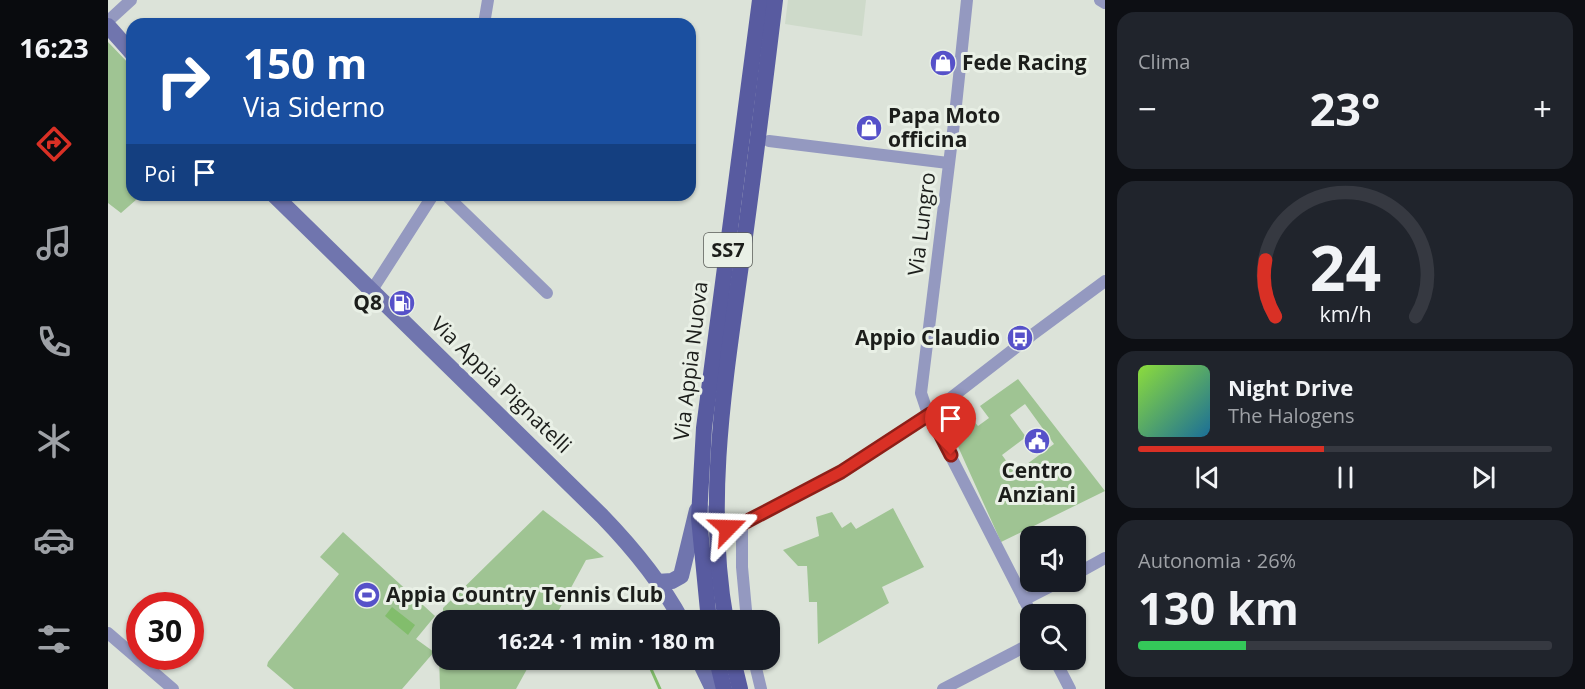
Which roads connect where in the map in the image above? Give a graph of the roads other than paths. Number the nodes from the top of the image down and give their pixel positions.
1 (131, 0) edge
2 (488, 0) edge
3 (760, 0) edge
4 (775, 0) edge
5 (967, 0) edge
6 (1100, 0) edge
7 (1105, 3) edge
8 (485, 18) edge
9 (108, 21) edge
10 (108, 26) edge
11 (126, 46) edge
12 (769, 141) dead end
13 (948, 163) junction
14 (280, 201) edge
15 (429, 201) edge
16 (452, 201) edge
17 (1105, 281) edge
18 (372, 290) junction
19 (547, 293) dead end
20 (930, 414) junction
21 (700, 501) junction
22 (742, 524) junction
23 (718, 526) junction
24 (1105, 558) edge
25 (1086, 568) edge
26 (657, 582) junction
27 (1040, 592) edge
28 (1024, 600) junction
29 (1026, 604) edge
30 (675, 610) edge
31 (708, 610) edge
32 (725, 610) edge
33 (746, 610) edge
34 (108, 633) edge
35 (1020, 649) edge
36 (704, 670) edge
37 (719, 670) edge
38 (735, 670) edge
39 (756, 670) edge
40 (1060, 670) edge
41 (173, 689) edge
42 (713, 689) edge
43 (724, 689) edge
44 (740, 689) edge
45 (761, 689) edge
46 (943, 689) edge
47 (1070, 689) edge

1 - 9 street
2 - 8 street
3 - 21 main road, Via Appia Nuova / SS7
4 - 23 main road, Via Appia Nuova / SS7
5 - 13 street, Via Lungro
6 - 7 street
10 - 11 main road
12 - 13 street
13 - 20 street, Via Lungro
14 - 18 main road, Via Appia Pignatelli
15 - 18 street
16 - 19 street
17 - 20 street
18 - 26 main road, Via Appia Pignatelli
20 - 22 street
20 - 28 street, Via Lungro
21 - 23 street
21 - 26 main road
21 - 31 main road, Via Appia Nuova / SS7
22 - 23 street
22 - 33 street
23 - 32 main road, Via Appia Nuova / SS7
24 - 25 street
26 - 30 main road, Via Appia Pignatelli
27 - 28 street
28 - 29 street, Via Lungro
34 - 41 street
35 - 46 street
36 - 42 main road
37 - 43 main road
38 - 44 main road
39 - 45 street
40 - 47 street

